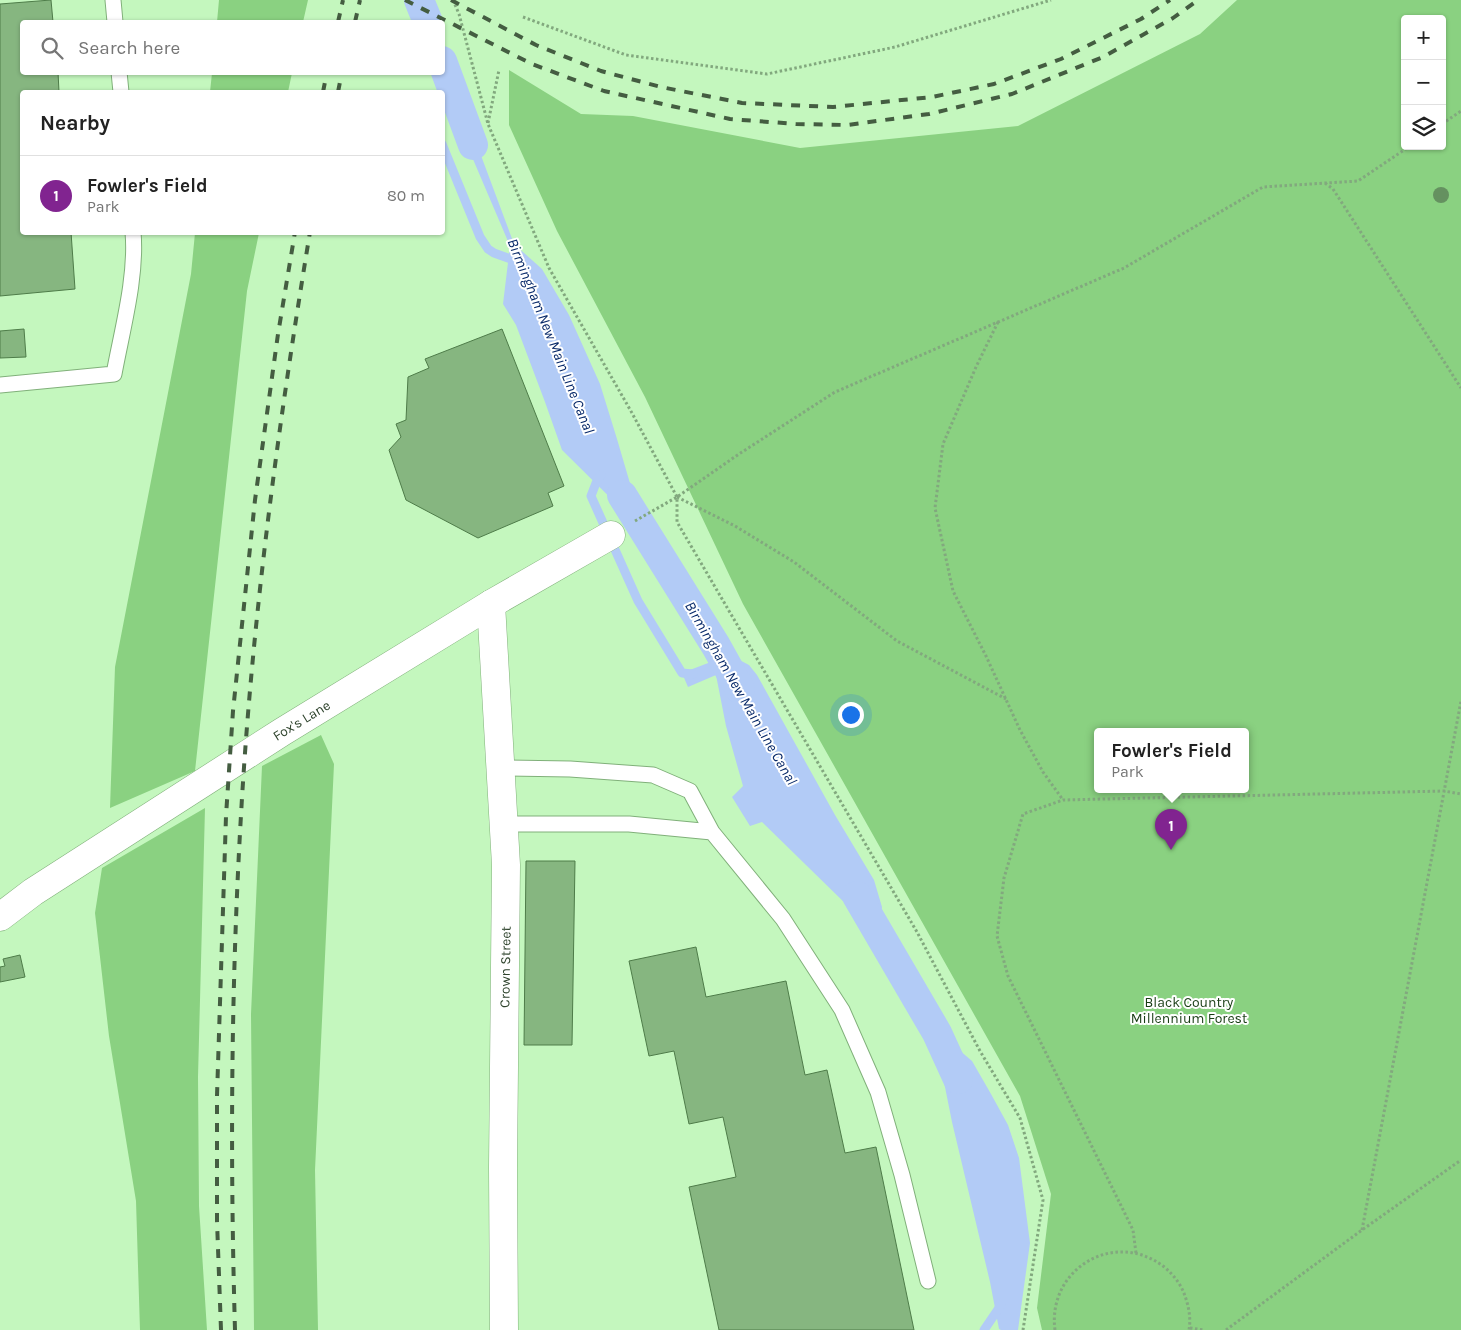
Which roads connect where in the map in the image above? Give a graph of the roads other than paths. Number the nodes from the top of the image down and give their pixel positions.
1 (113, 0) edge
2 (115, 20) edge
3 (120, 75) edge
4 (121, 90) edge
5 (133, 235) edge
6 (0, 385) edge
7 (611, 535) dead end
8 (491, 604) junction
9 (500, 768) junction
10 (503, 824) junction
11 (712, 832) junction
12 (0, 916) edge
13 (928, 1281) dead end
14 (504, 1330) edge

1 - 2 lane
3 - 4 lane
5 - 6 lane
7 - 8 street, Fox's Lane
8 - 9 street, Crown Street
8 - 12 street, Fox's Lane
9 - 10 street, Crown Street
9 - 11 lane
10 - 11 lane
10 - 14 street, Crown Street
11 - 13 lane

